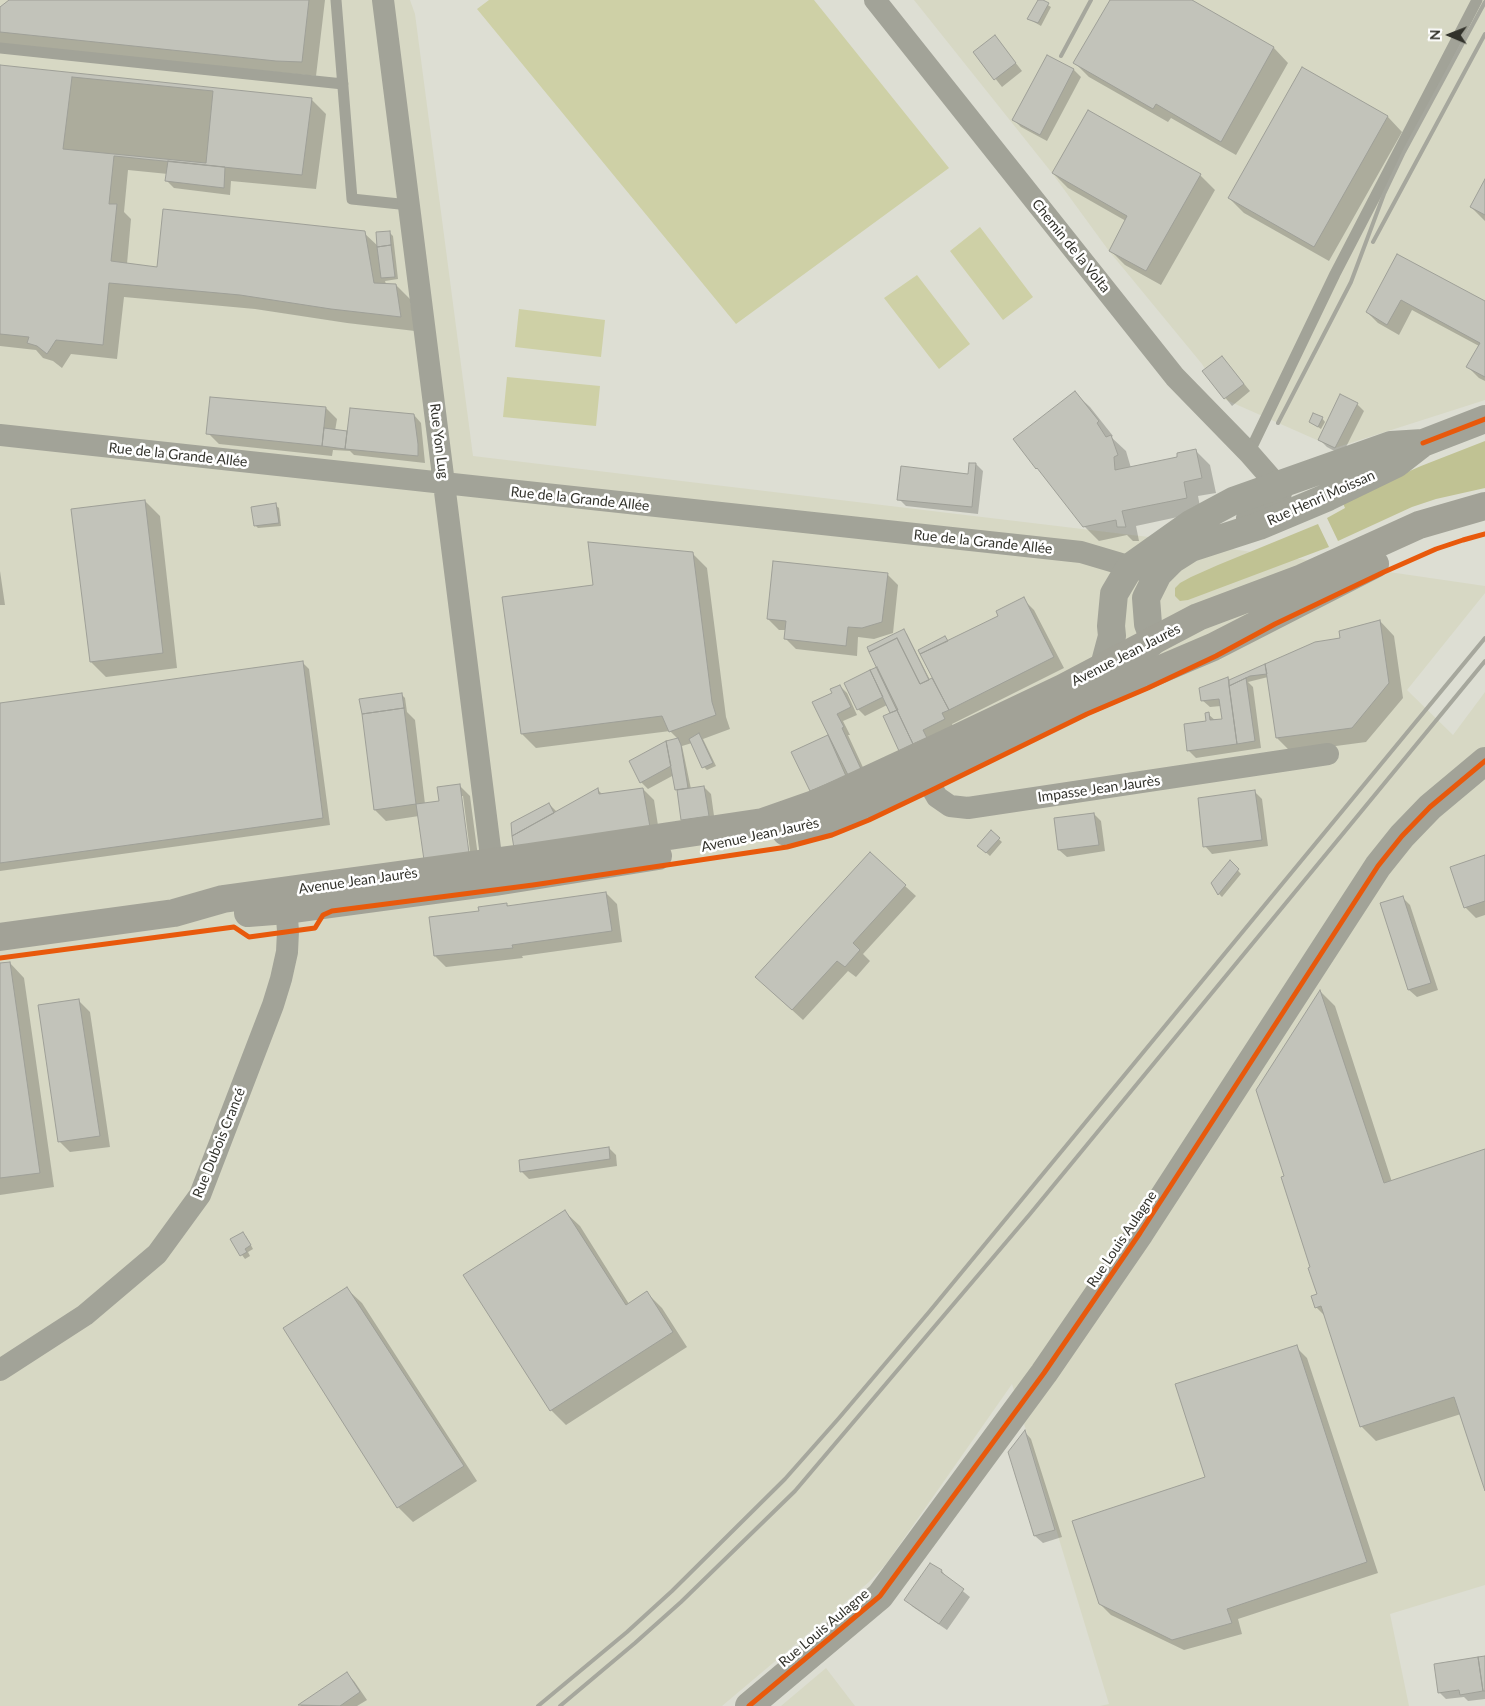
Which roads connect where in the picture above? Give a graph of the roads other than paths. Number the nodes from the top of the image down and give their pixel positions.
1 (336, 0) edge
2 (383, 0) edge
3 (875, 0) edge
4 (1476, 0) edge
5 (0, 48) edge
6 (343, 84) junction
7 (409, 205) junction
8 (1485, 419) edge
9 (0, 435) edge
10 (1423, 443) junction
11 (1249, 453) junction
12 (444, 484) junction
13 (1277, 485) junction
14 (1485, 506) edge
15 (1485, 520) edge
16 (1213, 540) junction
17 (1380, 551) junction
18 (1130, 567) junction
19 (1158, 574) junction
20 (1133, 647) junction
21 (1172, 665) junction
22 (945, 744) junction
23 (987, 747) junction
24 (1328, 754) dead end
25 (1485, 761) edge
26 (925, 776) junction
27 (493, 872) junction
28 (286, 901) junction
29 (0, 937) edge
30 (0, 1370) edge
31 (749, 1706) edge

1 - 6 lane
2 - 7 street, Rue Yon Lug
3 - 11 street, Chemin de la Volta
4 - 11 lane
5 - 6 lane
6 - 7 lane
7 - 12 street, Rue Yon Lug
8 - 10 street, Rue Henri Moissan
9 - 12 street, Rue de la Grande Allée
10 - 13 street, Rue Henri Moissan
10 - 16 street, Rue Henri Moissan
11 - 13 street, Chemin de la Volta
12 - 18 street, Rue de la Grande Allée
12 - 27 street, Rue Yon Lug
13 - 16 street, Rue Henri Moissan
13 - 18 street, Rue Henri Moissan
14 - 17 main road
15 - 17 main road
16 - 19 street, Rue Henri Moissan
17 - 20 main road, Avenue Jean Jaurès
17 - 21 main road, Avenue Jean Jaurès
18 - 19 street, Rue de la Grande Allée
18 - 20 street, Rue Henri Moissan
19 - 20 street, Rue Henri Moissan
20 - 21 street
20 - 22 main road, Avenue Jean Jaurès
20 - 23 street
21 - 23 main road, Avenue Jean Jaurès
22 - 26 street
22 - 27 main road, Avenue Jean Jaurès
23 - 26 main road, Avenue Jean Jaurès
24 - 26 street, Impasse Jean Jaurès
25 - 31 street, Rue Louis Aulagne
26 - 27 main road, Avenue Jean Jaurès
27 - 28 main road, Avenue Jean Jaurès
28 - 29 main road, Avenue Jean Jaurès
28 - 30 street, Rue Dubois Crancé

